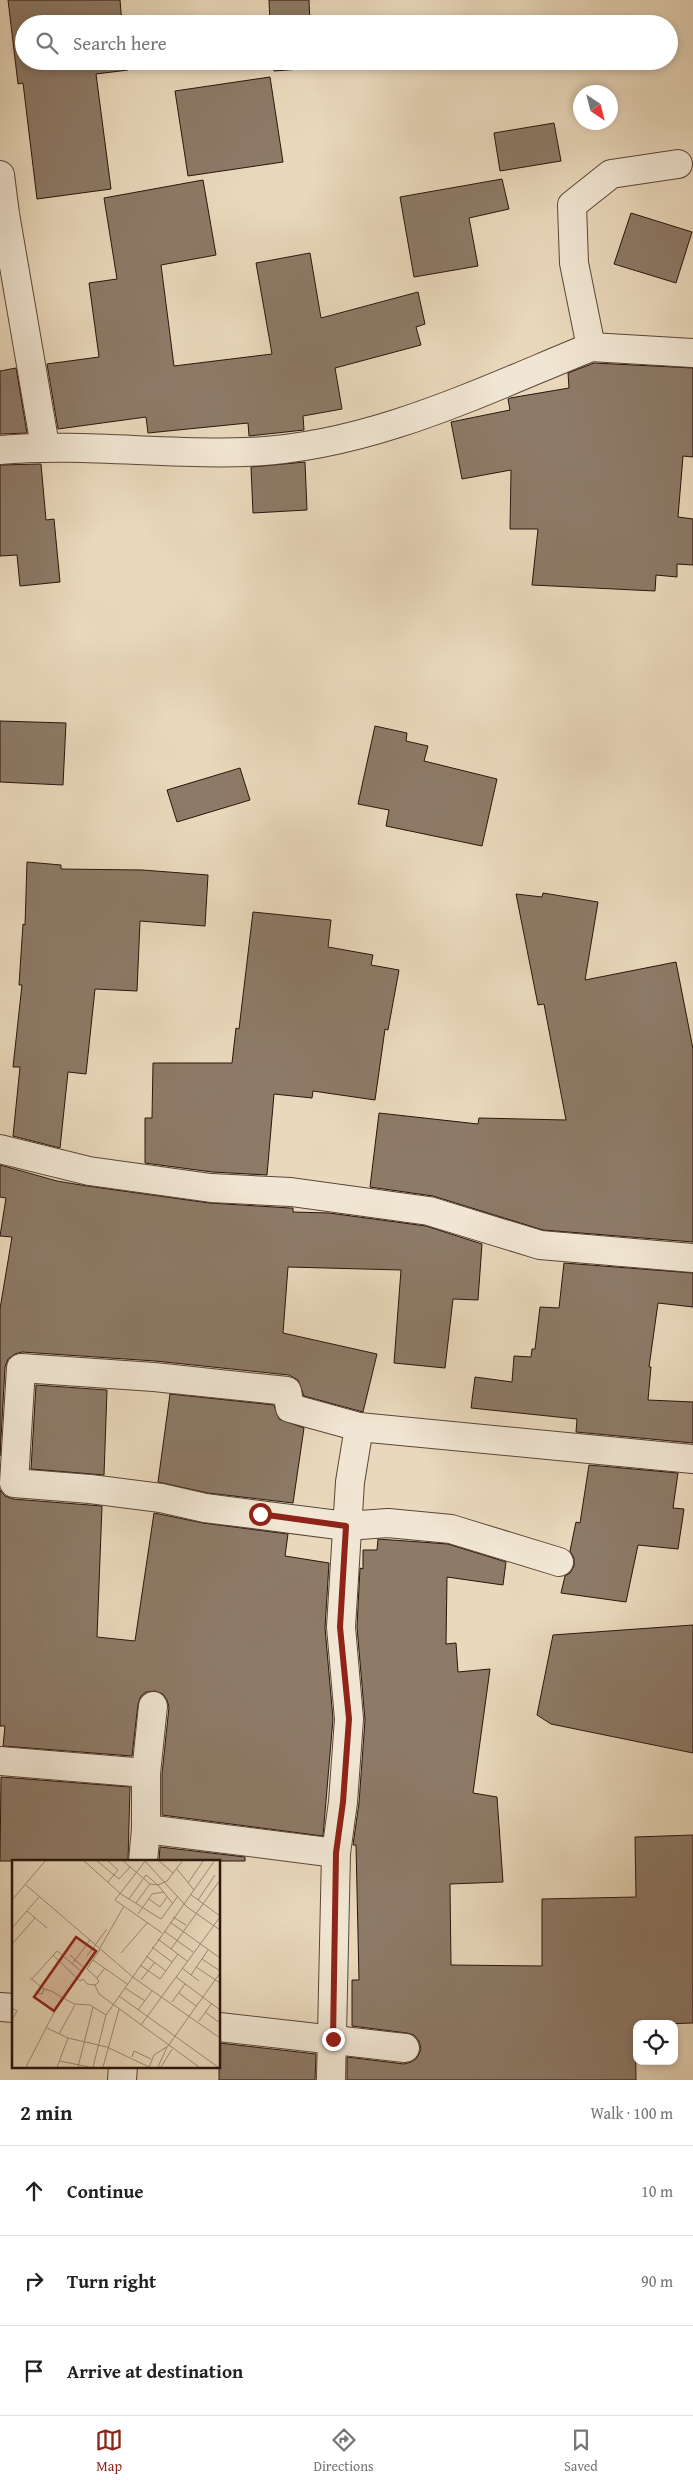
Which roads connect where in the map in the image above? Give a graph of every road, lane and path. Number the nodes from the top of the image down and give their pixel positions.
1 (678, 164) dead end
2 (0, 174) edge
3 (591, 347) junction
4 (693, 353) edge
5 (45, 446) junction
6 (0, 450) edge
7 (0, 1148) edge
8 (693, 1258) edge
9 (359, 1427) junction
10 (693, 1459) edge
11 (346, 1526) junction
12 (559, 1562) dead end
13 (153, 1706) dead end
14 (0, 1760) edge
15 (146, 1773) junction
16 (146, 1829) junction
17 (336, 1853) junction
18 (143, 1860) edge
19 (220, 2027) edge
20 (333, 2039) junction
21 (405, 2048) dead end
22 (331, 2080) edge

1 - 3 street
2 - 5 street
3 - 4 street
3 - 5 street
5 - 6 street
7 - 8 street
9 - 10 street
9 - 11 street
9 - 11 street
11 - 12 street
11 - 17 street
13 - 15 street
14 - 15 street
15 - 16 street
16 - 17 street
16 - 18 street
17 - 20 street
19 - 20 street
20 - 21 street
20 - 22 street

